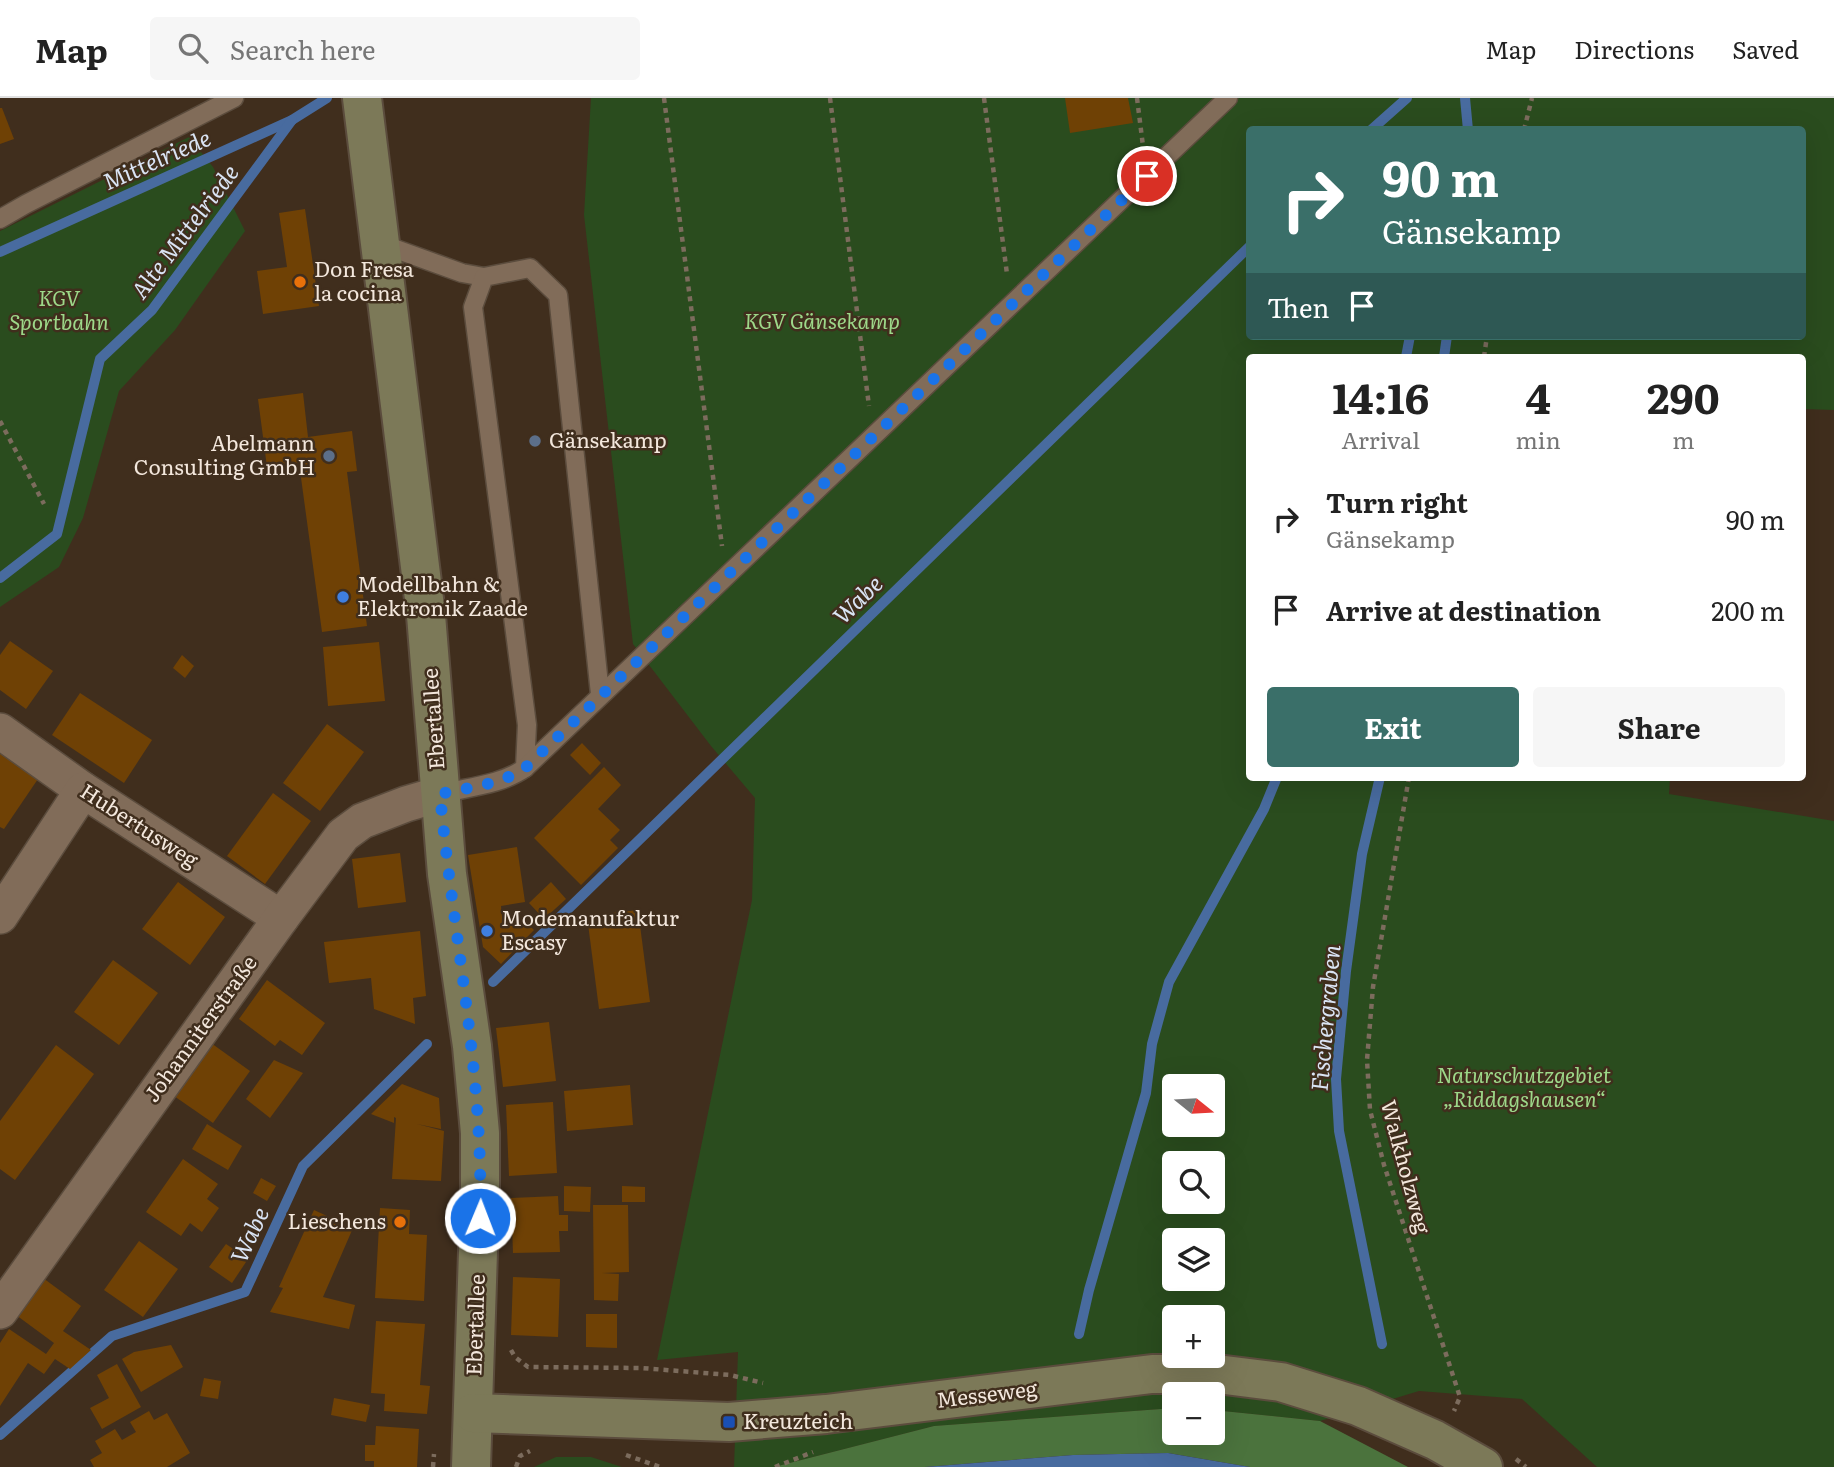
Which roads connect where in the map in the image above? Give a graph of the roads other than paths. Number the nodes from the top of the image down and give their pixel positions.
1 (234, 98) edge
2 (1228, 98) edge
3 (362, 103) edge
4 (0, 219) edge
5 (379, 243) junction
6 (484, 277) junction
7 (600, 694) junction
8 (0, 731) edge
9 (525, 768) junction
10 (83, 790) junction
11 (440, 794) junction
12 (0, 916) edge
13 (281, 918) junction
14 (0, 1311) edge
15 (474, 1413) junction
16 (471, 1467) edge
17 (1482, 1467) edge

1 - 4 lane
2 - 7 lane
3 - 5 main road, Ebertallee
5 - 6 lane
5 - 11 main road, Ebertallee
6 - 7 lane
6 - 9 lane
7 - 9 lane
8 - 10 street, Hubertusweg
9 - 11 lane
10 - 12 street
10 - 13 street, Hubertusweg
11 - 13 street, Johanniterstraße
11 - 15 main road, Ebertallee
13 - 14 street, Johanniterstraße
15 - 16 main road, Ebertallee
15 - 17 main road, Messeweg

